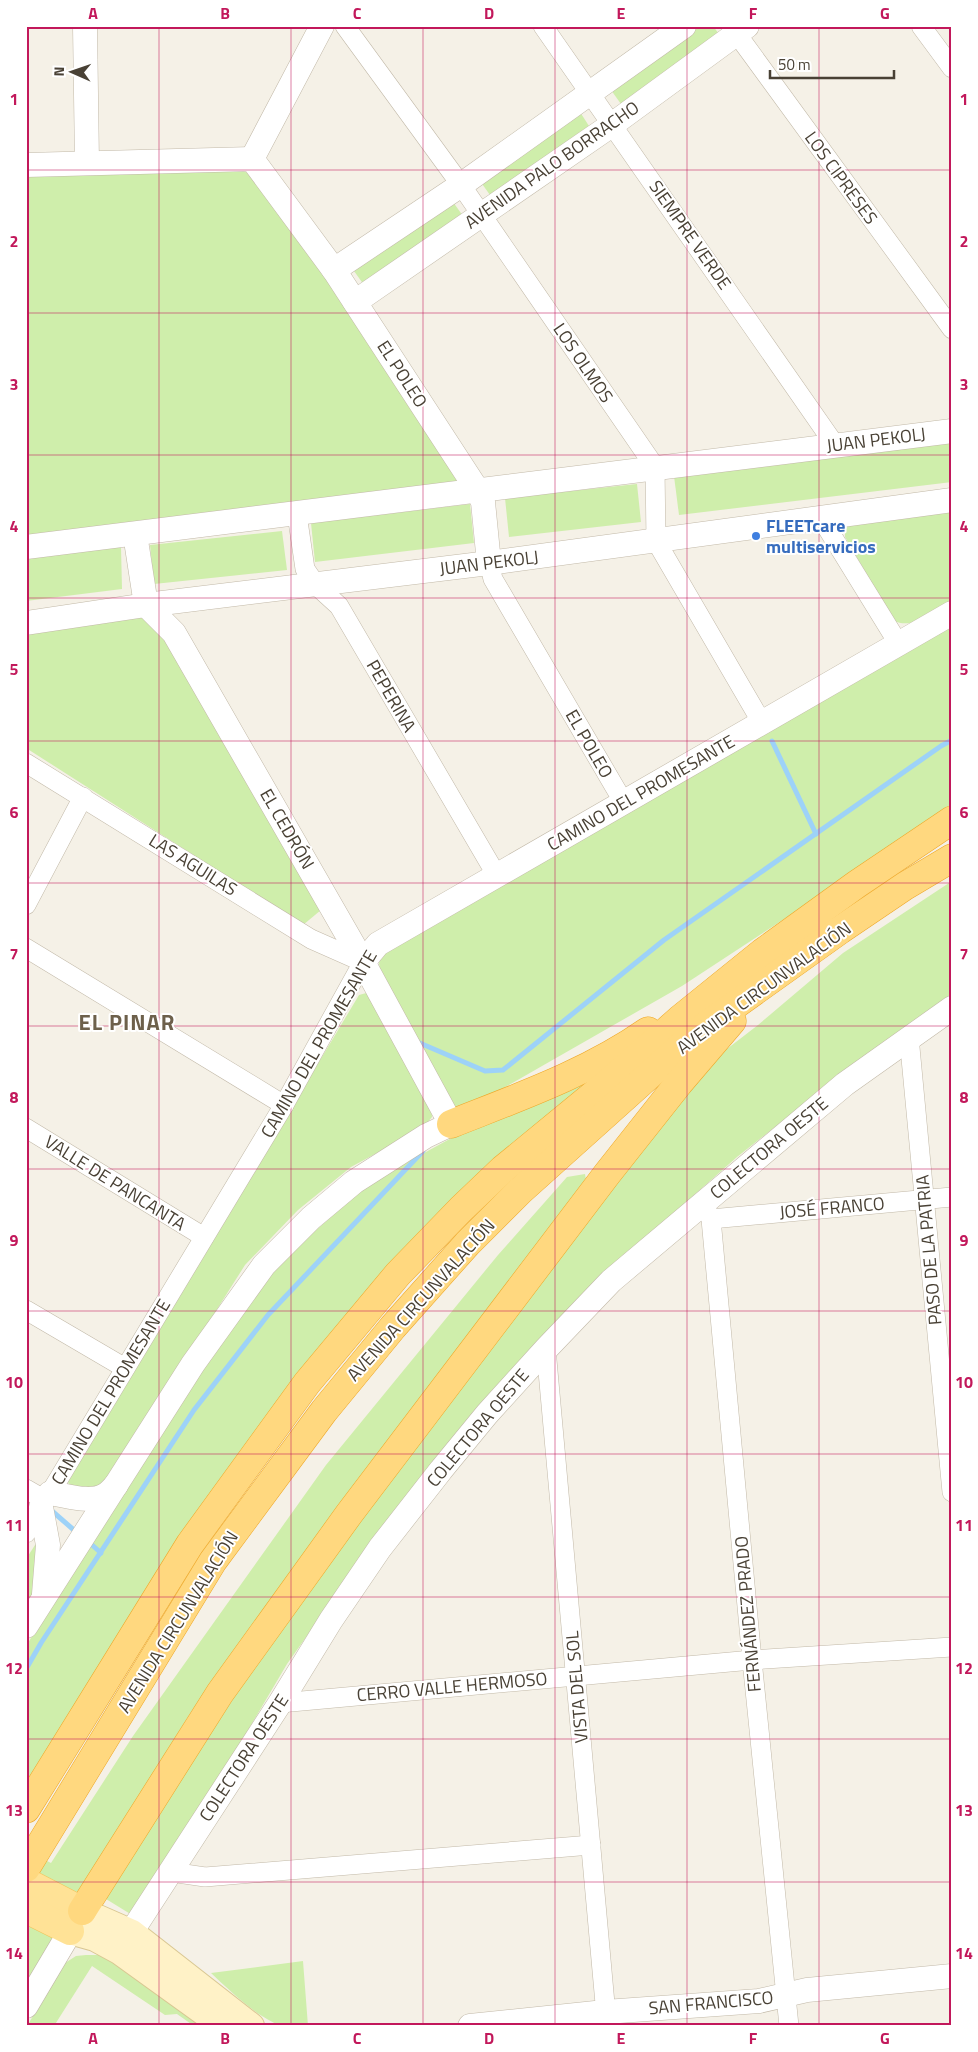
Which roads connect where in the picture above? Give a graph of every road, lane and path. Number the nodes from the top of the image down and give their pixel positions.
1 (85, 26) edge
2 (322, 26) edge
3 (345, 26) edge
4 (543, 26) edge
5 (684, 26) edge
6 (922, 26) edge
7 (738, 29) edge
8 (952, 68) edge
9 (591, 94) junction
10 (612, 124) junction
11 (252, 159) junction
12 (87, 164) junction
13 (26, 165) edge
14 (461, 185) junction
15 (481, 215) junction
16 (334, 270) junction
17 (355, 302) junction
18 (952, 329) edge
19 (952, 431) edge
20 (835, 445) junction
21 (654, 467) junction
22 (478, 491) junction
23 (952, 500) edge
24 (297, 514) junction
25 (822, 518) junction
26 (135, 534) junction
27 (656, 541) junction
28 (26, 547) edge
29 (489, 563) junction
30 (316, 585) junction
31 (146, 605) junction
32 (952, 613) edge
33 (26, 623) edge
34 (898, 642) junction
35 (762, 723) junction
36 (26, 763) edge
37 (84, 798) junction
38 (624, 803) junction
39 (952, 820) edge
40 (952, 858) edge
41 (497, 876) junction
42 (26, 905) edge
43 (26, 948) edge
44 (763, 952) junction
45 (363, 962) junction
46 (768, 982) junction
47 (952, 1008) edge
48 (909, 1037) junction
49 (284, 1105) junction
50 (451, 1124) junction
51 (26, 1128) edge
52 (952, 1196) edge
53 (924, 1200) junction
54 (707, 1211) junction
55 (204, 1237) junction
56 (26, 1310) edge
57 (546, 1349) junction
58 (125, 1368) junction
59 (118, 1483) junction
60 (952, 1492) edge
61 (41, 1497) edge
62 (26, 1533) edge
63 (44, 1598) junction
64 (26, 1626) edge
65 (952, 1647) edge
66 (752, 1660) junction
67 (576, 1676) junction
68 (280, 1703) junction
69 (26, 1810) edge
70 (591, 1844) junction
71 (32, 1858) edge
72 (171, 1872) junction
73 (26, 1882) edge
74 (26, 1909) edge
75 (76, 1921) junction
76 (125, 1942) junction
77 (952, 1976) edge
78 (787, 1995) junction
79 (26, 2006) edge
80 (606, 2019) edge
81 (222, 2026) edge
82 (251, 2026) edge
83 (470, 2026) edge
84 (789, 2026) edge

1 - 12 street
2 - 11 street
3 - 14 street, LOS OLMOS
4 - 9 street, SIEMPRE VERDE
5 - 9 street, AVENIDA PALO BORRACHO
6 - 8 street
7 - 10 street, AVENIDA PALO BORRACHO
7 - 18 street, LOS CIPRESES
9 - 10 street, SIEMPRE VERDE
9 - 14 street, AVENIDA PALO BORRACHO
10 - 15 street, AVENIDA PALO BORRACHO
10 - 20 street, SIEMPRE VERDE
11 - 12 street
11 - 16 street, EL POLEO
12 - 13 street
14 - 15 street, LOS OLMOS
14 - 16 street, AVENIDA PALO BORRACHO
15 - 17 street, AVENIDA PALO BORRACHO
15 - 21 street, LOS OLMOS
16 - 17 street, EL POLEO
17 - 22 street, EL POLEO
19 - 20 street, JUAN PEKOLJ
20 - 21 street, JUAN PEKOLJ
21 - 22 street, JUAN PEKOLJ
21 - 27 street
22 - 24 street, JUAN PEKOLJ
22 - 29 street, EL POLEO
23 - 25 street, JUAN PEKOLJ
24 - 26 street, JUAN PEKOLJ
24 - 30 street, PEPERINA
25 - 27 street, JUAN PEKOLJ
25 - 34 street
26 - 28 street, JUAN PEKOLJ
26 - 31 street
27 - 29 street, JUAN PEKOLJ
27 - 35 street
29 - 30 street, JUAN PEKOLJ
29 - 38 street, EL POLEO
30 - 31 street, JUAN PEKOLJ
30 - 41 street, PEPERINA
31 - 33 street, JUAN PEKOLJ
31 - 45 street, EL CEDRÓN
32 - 34 street, CAMINO DEL PROMESANTE
34 - 35 street, CAMINO DEL PROMESANTE
35 - 38 street, CAMINO DEL PROMESANTE
36 - 37 street, LAS AGUILAS
37 - 42 street
37 - 45 street, LAS AGUILAS
38 - 41 street, CAMINO DEL PROMESANTE
39 - 44 highway, AVENIDA CIRCUNVALACIÓN
40 - 46 highway, AVENIDA CIRCUNVALACIÓN
41 - 45 street, CAMINO DEL PROMESANTE
43 - 49 street
44 - 50 highway
44 - 69 highway, AVENIDA CIRCUNVALACIÓN
45 - 49 street, CAMINO DEL PROMESANTE
45 - 50 street, EL CEDRÓN
46 - 71 highway, AVENIDA CIRCUNVALACIÓN
46 - 75 highway
47 - 48 street, COLECTORA OESTE
48 - 53 street, PASO DE LA PATRIA
48 - 54 street, COLECTORA OESTE
49 - 55 street, CAMINO DEL PROMESANTE
50 - 59 street
51 - 55 street, VALLE DE PANCANTA
52 - 53 street, JOSÉ FRANCO
53 - 54 street, JOSÉ FRANCO
53 - 60 street, PASO DE LA PATRIA
54 - 57 street, COLECTORA OESTE
54 - 66 street, FERNÁNDEZ PRADO
55 - 58 street, CAMINO DEL PROMESANTE
56 - 58 street
57 - 67 street, VISTA DEL SOL
57 - 68 street, COLECTORA OESTE
58 - 61 street, CAMINO DEL PROMESANTE
59 - 61 street
59 - 63 street
61 - 62 street, CAMINO DEL PROMESANTE
61 - 63 street
63 - 64 street
65 - 66 street, CERRO VALLE HERMOSO
66 - 67 street, CERRO VALLE HERMOSO
66 - 78 street, FERNÁNDEZ PRADO
67 - 68 street, CERRO VALLE HERMOSO
67 - 70 street, VISTA DEL SOL
68 - 72 street, COLECTORA OESTE
70 - 72 street
70 - 80 street, VISTA DEL SOL
72 - 76 street, COLECTORA OESTE
73 - 75 main road
74 - 75 main road
75 - 76 main road
75 - 79 street
76 - 81 main road
76 - 82 main road
77 - 78 street, SAN FRANCISCO
78 - 80 street, SAN FRANCISCO
78 - 84 street, FERNÁNDEZ PRADO
80 - 83 street, SAN FRANCISCO

